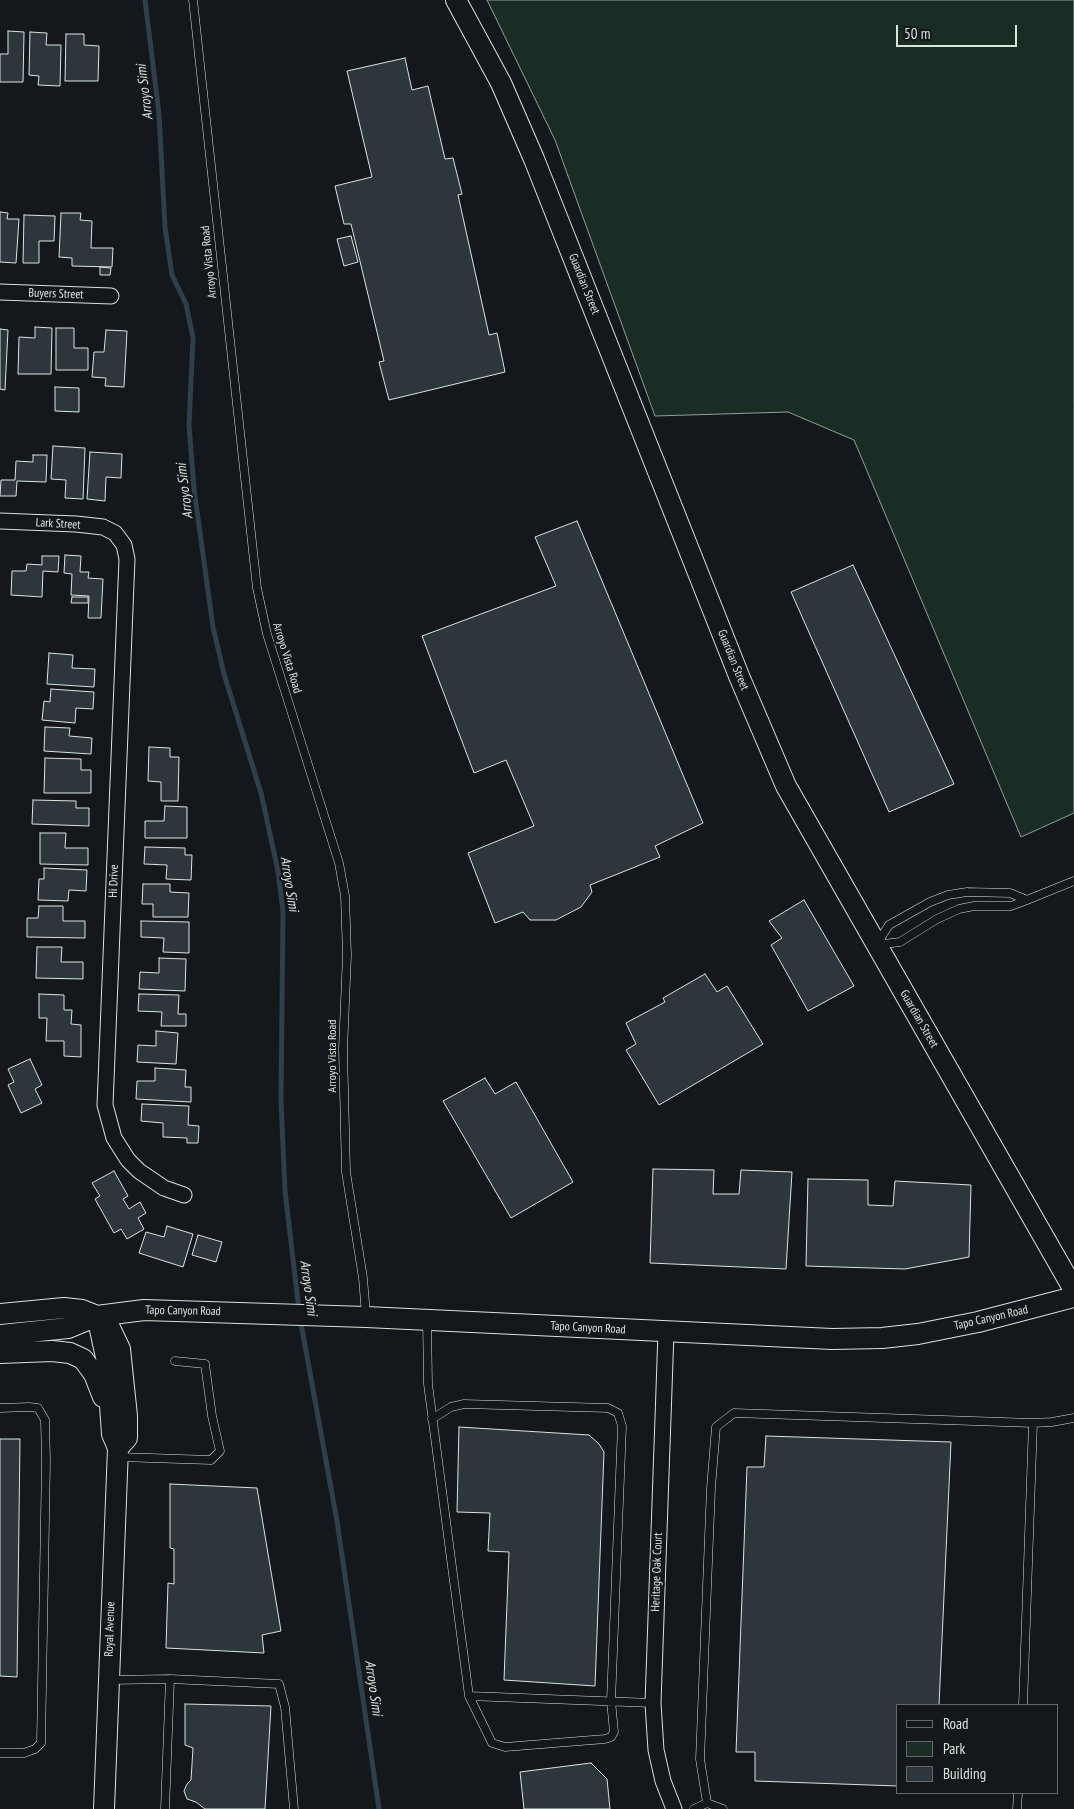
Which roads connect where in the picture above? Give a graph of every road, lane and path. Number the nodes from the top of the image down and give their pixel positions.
1 (193, 0) edge
2 (456, 0) edge
3 (0, 292) edge
4 (111, 296) dead end
5 (0, 521) edge
6 (115, 533) joint
7 (1074, 880) edge
8 (1027, 900) junction
9 (876, 945) junction
10 (184, 1195) dead end
11 (1074, 1290) edge
12 (1074, 1297) edge
13 (0, 1314) edge
14 (97, 1316) junction
15 (357, 1317) junction
16 (427, 1320) junction
17 (666, 1332) junction
18 (0, 1335) edge
19 (0, 1353) edge
20 (175, 1361) dead end
21 (0, 1408) edge
22 (110, 1416) junction
23 (1074, 1418) edge
24 (432, 1419) junction
25 (1033, 1423) junction
26 (117, 1452) junction
27 (170, 1678) junction
28 (108, 1680) junction
29 (469, 1696) junction
30 (611, 1701) junction
31 (653, 1703) junction
32 (1023, 1704) edge
33 (0, 1753) edge
34 (1018, 1794) edge
35 (706, 1803) junction
36 (104, 1809) edge
37 (165, 1809) edge
38 (294, 1809) edge
39 (674, 1809) edge
40 (694, 1809) edge
41 (723, 1809) edge
42 (1017, 1809) edge

1 - 15 lane, Arroyo Vista Road
2 - 9 street, Guardian Street
3 - 4 street, Buyers Street
5 - 6 street, Lark Street
6 - 10 street, Hi Drive
7 - 8 lane
8 - 9 lane
8 - 9 lane
9 - 11 street, Guardian Street
12 - 17 street, Tapo Canyon Road
13 - 14 street, Tapo Canyon Road
14 - 15 street, Tapo Canyon Road
14 - 18 street, Tapo Canyon Road
14 - 22 street, Royal Avenue
14 - 26 street, Royal Avenue
15 - 16 street, Tapo Canyon Road
16 - 17 street, Tapo Canyon Road
16 - 24 lane
17 - 31 street, Heritage Oak Court
19 - 22 street
20 - 26 lane
21 - 33 lane
22 - 26 street, Royal Avenue
23 - 25 lane
24 - 29 lane
24 - 30 lane
25 - 32 lane
25 - 35 lane
26 - 28 street, Royal Avenue
27 - 28 lane
27 - 37 lane
27 - 38 lane
28 - 36 street, Royal Avenue
29 - 30 lane
29 - 30 lane
30 - 31 lane
31 - 39 street, Heritage Oak Court
34 - 42 lane
35 - 40 lane
35 - 41 lane

